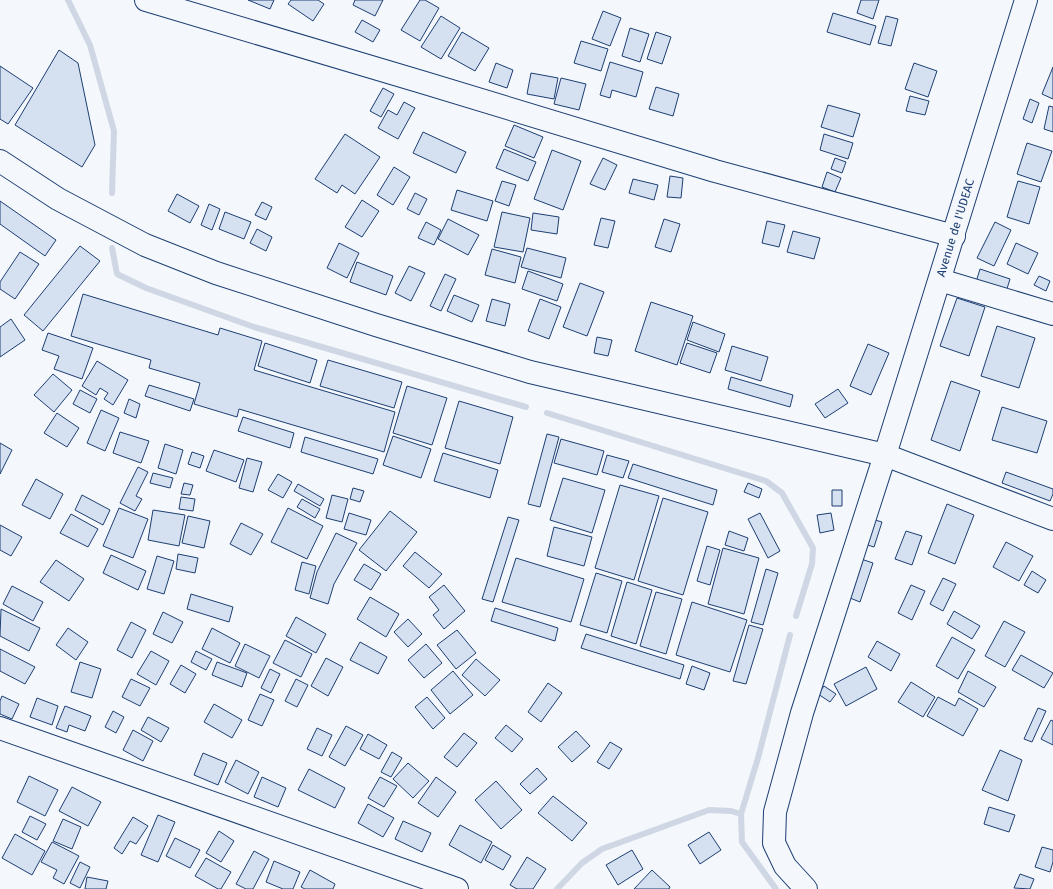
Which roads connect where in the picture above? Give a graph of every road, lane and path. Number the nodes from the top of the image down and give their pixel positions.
1 (146, 0) edge
2 (1026, 0) edge
3 (0, 161) edge
4 (954, 236) junction
5 (940, 280) junction
6 (1053, 314) edge
7 (885, 455) junction
8 (1053, 519) edge
9 (0, 728) edge
10 (457, 889) edge
11 (806, 889) edge

1 - 4 street
2 - 4 street, Avenue de I'UDEAC
3 - 7 street
4 - 5 street, Avenue de I'UDEAC
5 - 6 street
5 - 7 street, Avenue de I'UDEAC
7 - 8 street
7 - 11 street, Avenue de I'UDEAC
9 - 10 street

